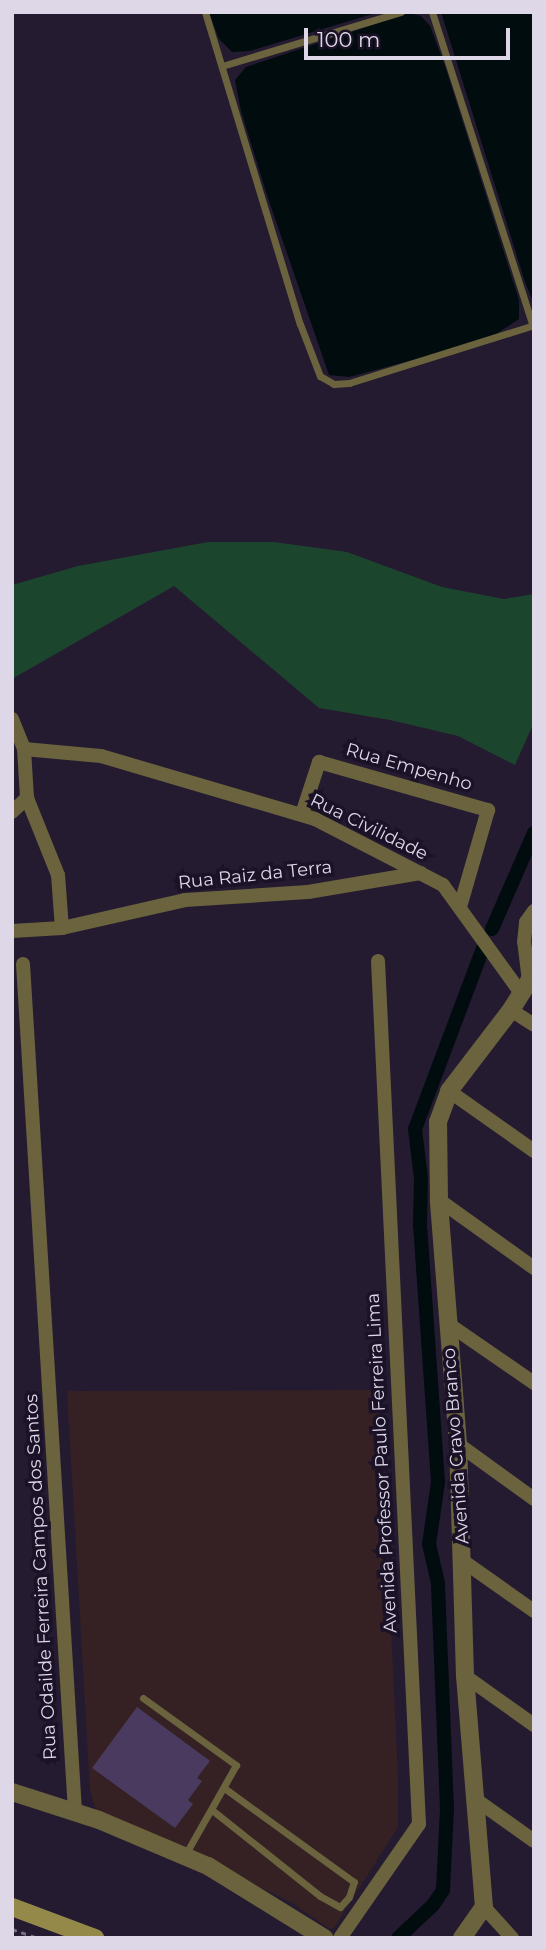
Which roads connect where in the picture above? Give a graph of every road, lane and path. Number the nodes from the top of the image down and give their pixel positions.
1 (205, 12) edge
2 (401, 12) edge
3 (432, 12) edge
4 (222, 66) junction
5 (533, 325) edge
6 (13, 719) edge
7 (24, 749) junction
8 (27, 798) junction
9 (12, 812) edge
10 (302, 814) junction
11 (420, 873) junction
12 (460, 907) junction
13 (534, 911) edge
14 (62, 928) junction
15 (12, 931) edge
16 (378, 961) dead end
17 (23, 964) dead end
18 (528, 985) edge
19 (511, 1010) junction
20 (534, 1025) edge
21 (449, 1091) junction
22 (534, 1151) edge
23 (439, 1200) junction
24 (534, 1268) edge
25 (447, 1323) junction
26 (534, 1383) edge
27 (458, 1444) junction
28 (534, 1499) edge
29 (463, 1560) junction
30 (534, 1611) edge
31 (466, 1676) junction
32 (143, 1698) dead end
33 (534, 1725) edge
34 (224, 1788) junction
35 (12, 1792) edge
36 (475, 1799) junction
37 (212, 1810) junction
38 (75, 1811) junction
39 (534, 1841) edge
40 (185, 1855) junction
41 (12, 1906) edge
42 (484, 1907) junction
43 (12, 1929) edge
44 (38, 1938) edge
45 (96, 1938) edge
46 (324, 1938) edge
47 (340, 1938) edge
48 (462, 1938) edge
49 (512, 1938) edge

1 - 4 lane
2 - 4 lane
3 - 5 lane
4 - 5 lane
6 - 7 street
7 - 8 street
7 - 10 street, Rua Civilidade
8 - 9 street
8 - 14 street
10 - 11 street, Rua Civilidade
10 - 12 street, Rua Empenho
11 - 12 street, Rua Civilidade
11 - 14 street, Rua Raiz da Terra
12 - 18 street, Rua Civilidade
13 - 18 street
14 - 15 street, Rua Raiz da Terra
16 - 47 street, Avenida Professor Paulo Ferreira Lima
17 - 38 street, Rua Odailde Ferreira Campos dos Santos
18 - 19 street, Avenida Cravo Branco
19 - 20 street
19 - 21 street, Avenida Cravo Branco
21 - 22 street
21 - 23 street, Avenida Cravo Branco
23 - 24 street
23 - 25 street, Avenida Cravo Branco
25 - 26 street
25 - 27 street, Avenida Cravo Branco
27 - 28 street
27 - 29 street, Avenida Cravo Branco
29 - 30 street
29 - 31 street, Avenida Cravo Branco
31 - 33 street
31 - 36 street, Avenida Cravo Branco
32 - 34 lane
34 - 37 lane
34 - 37 lane
35 - 38 street
36 - 39 street
36 - 42 street, Avenida Cravo Branco
37 - 40 lane
38 - 40 street
40 - 46 street
41 - 45 main road
42 - 48 street
42 - 49 street
43 - 44 path

